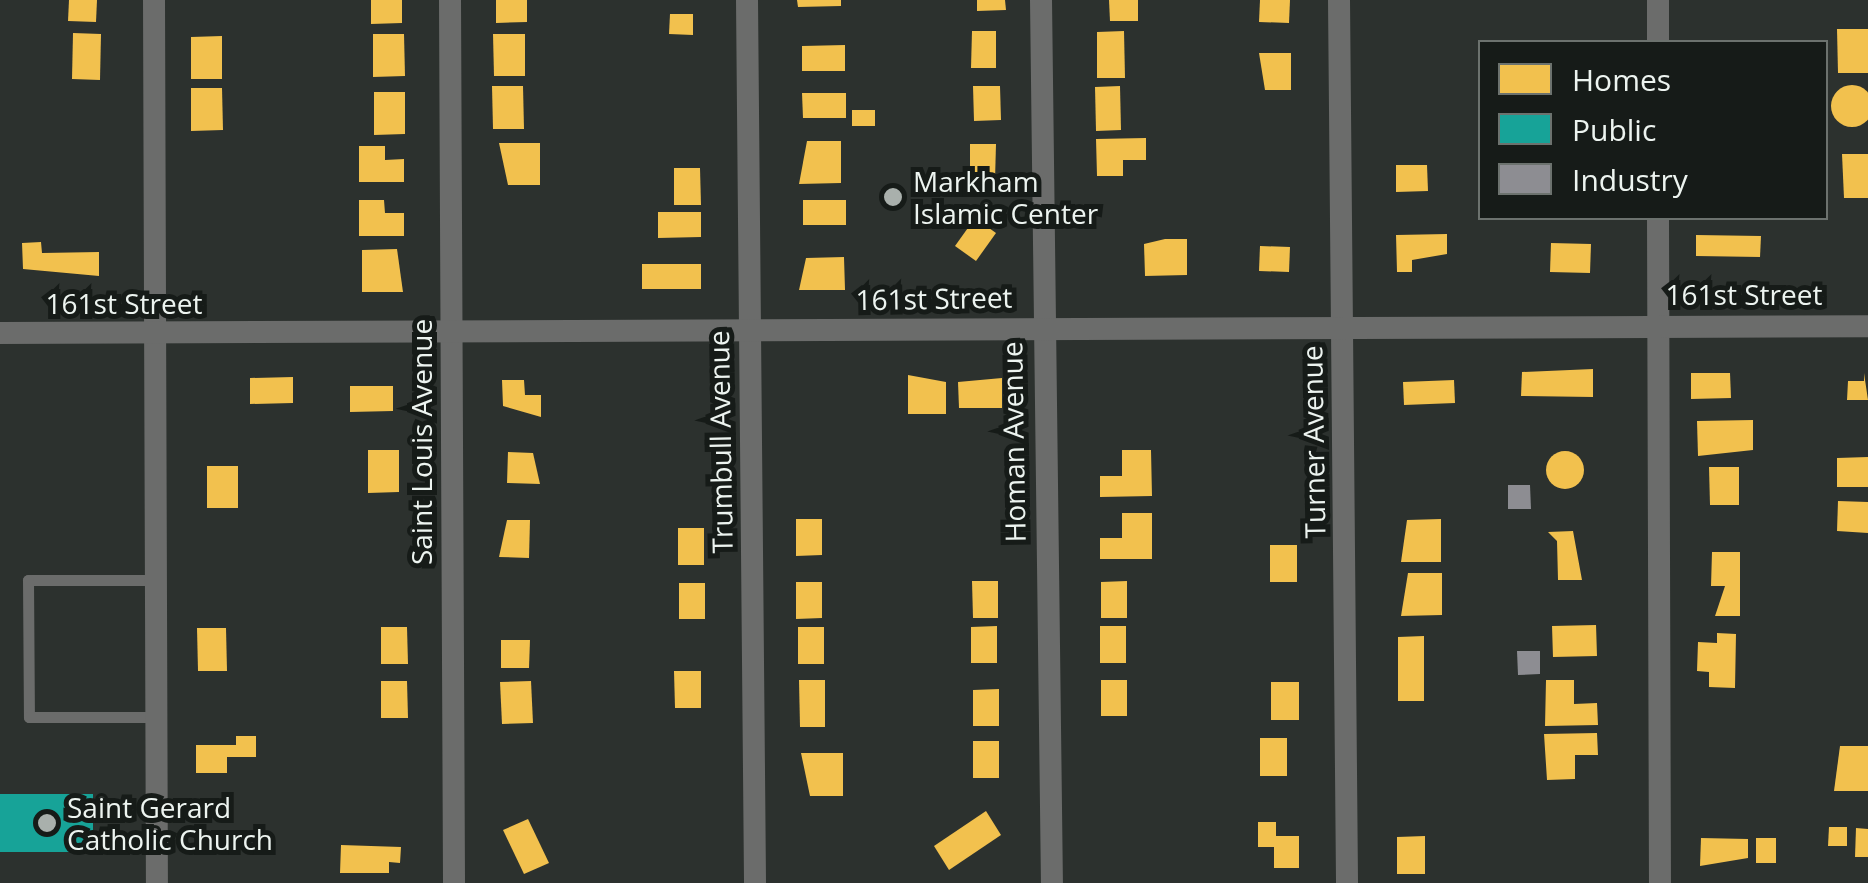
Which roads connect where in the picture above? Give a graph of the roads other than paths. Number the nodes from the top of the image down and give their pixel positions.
1 (154, 0) edge
2 (450, 0) edge
3 (747, 0) edge
4 (1041, 0) edge
5 (1339, 0) edge
6 (1658, 0) edge
7 (1658, 40) edge
8 (1658, 220) edge
9 (1658, 324) junction
10 (1342, 325) junction
11 (1868, 326) edge
12 (1041, 327) junction
13 (450, 330) junction
14 (748, 330) junction
15 (154, 332) junction
16 (0, 333) edge
17 (156, 580) junction
18 (156, 717) junction
19 (158, 883) edge
20 (454, 883) edge
21 (756, 883) edge
22 (1052, 883) edge
23 (1347, 883) edge
24 (1660, 883) edge

1 - 15 street
2 - 13 street, Saint Louis Avenue
3 - 14 street, Trumbull Avenue
4 - 12 street, Homan Avenue
5 - 10 street, Turner Avenue
6 - 7 street
8 - 9 street
9 - 10 street, 161st Street
9 - 11 street, 161st Street
9 - 24 street
10 - 12 street, 161st Street
10 - 23 street, Turner Avenue
12 - 14 street, 161st Street
12 - 22 street, Homan Avenue
13 - 14 street, 161st Street
13 - 15 street, 161st Street
13 - 20 street, Saint Louis Avenue
14 - 21 street, Trumbull Avenue
15 - 16 street, 161st Street
15 - 17 street
17 - 18 street
17 - 18 lane
18 - 19 street

